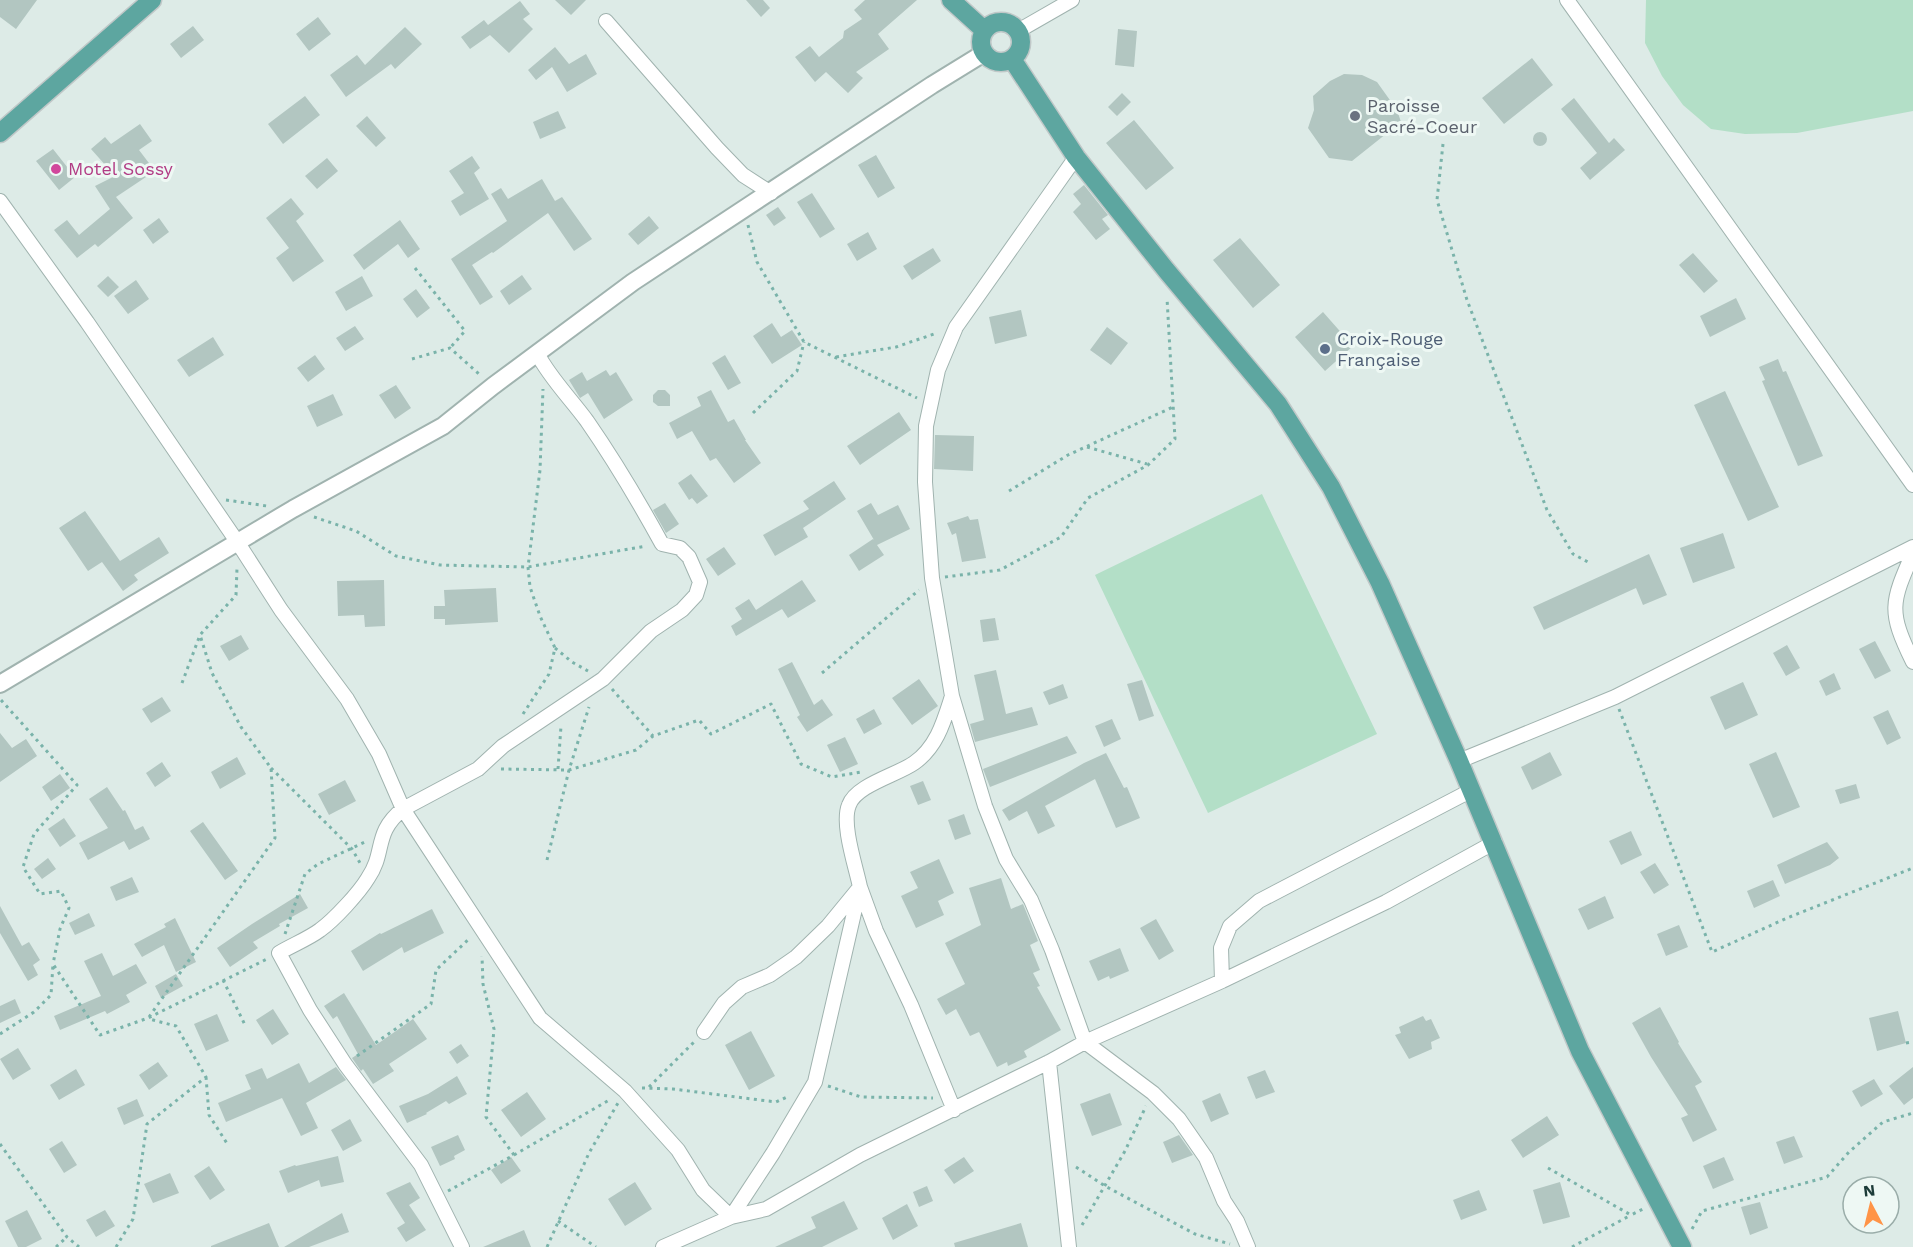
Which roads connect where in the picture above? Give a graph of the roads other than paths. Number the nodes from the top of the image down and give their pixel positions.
1 (152, 0) edge
2 (951, 0) edge
3 (1072, 0) edge
4 (1567, 0) edge
5 (606, 21) dead end
6 (984, 30) junction
7 (1018, 31) junction
8 (984, 53) junction
9 (1012, 59) junction
10 (0, 133) edge
11 (1076, 157) junction
12 (771, 193) junction
13 (0, 201) edge
14 (540, 358) junction
15 (1913, 485) edge
16 (238, 543) junction
17 (1913, 547) edge
18 (1913, 553) edge
19 (1913, 662) edge
20 (0, 684) edge
21 (952, 696) junction
22 (1459, 761) junction
23 (1472, 790) junction
24 (403, 809) junction
25 (1495, 842) junction
26 (860, 887) junction
27 (1222, 981) junction
28 (704, 1032) road end
29 (1085, 1042) junction
30 (1049, 1062) junction
31 (951, 1104) junction
32 (732, 1218) junction
33 (462, 1247) edge
34 (663, 1247) edge
35 (1069, 1247) edge
36 (1248, 1247) edge
37 (1682, 1247) edge

1 - 10 main road
2 - 6 main road
3 - 7 street
4 - 15 street
5 - 12 street
6 - 7 main road
6 - 8 main road
7 - 9 main road
8 - 9 main road
8 - 12 street
9 - 11 main road
11 - 21 street
11 - 22 main road
12 - 14 street
13 - 16 street
14 - 16 street
14 - 24 street
16 - 20 street
16 - 24 street
17 - 22 street
18 - 19 street
21 - 26 street
21 - 29 street
22 - 23 main road
23 - 25 main road
23 - 27 street
24 - 32 street
24 - 33 street
25 - 27 street
25 - 37 main road
26 - 28 street
26 - 31 street
26 - 32 street
27 - 29 street
29 - 30 street
29 - 36 street
30 - 31 street
30 - 35 street
31 - 32 street
32 - 34 street

